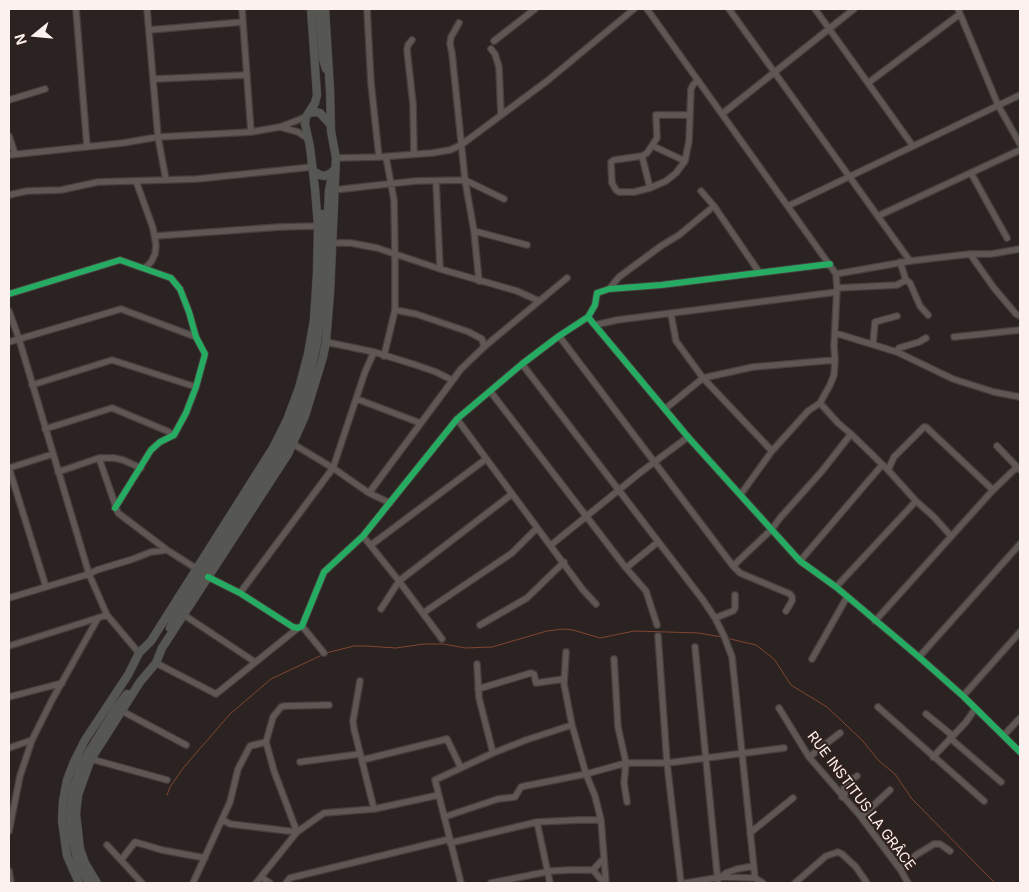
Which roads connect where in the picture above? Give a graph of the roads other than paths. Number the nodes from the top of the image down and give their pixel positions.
1 (76, 9) edge
2 (147, 9) edge
3 (242, 9) edge
4 (311, 9) edge
5 (319, 9) edge
6 (325, 9) edge
7 (368, 9) edge
8 (535, 9) edge
9 (634, 9) edge
10 (647, 9) edge
11 (729, 9) edge
12 (815, 9) edge
13 (854, 9) edge
14 (959, 11) edge
15 (243, 22) junction
16 (459, 23) dead end
17 (828, 28) junction
18 (149, 30) junction
19 (412, 40) dead end
20 (494, 41) dead end
21 (491, 50) dead end
22 (323, 59) junction
23 (774, 72) junction
24 (247, 75) junction
25 (154, 80) junction
26 (698, 80) junction
27 (868, 83) junction
28 (45, 89) dead end
29 (317, 95) junction
30 (1020, 95) edge
31 (9, 100) edge
32 (330, 100) junction
33 (998, 105) junction
34 (722, 114) junction
35 (307, 115) junction
36 (501, 115) junction
37 (690, 115) junction
38 (330, 124) junction
39 (280, 127) junction
40 (251, 132) junction
41 (9, 136) edge
42 (158, 137) junction
43 (307, 138) junction
44 (1020, 144) edge
45 (461, 145) junction
46 (87, 146) junction
47 (652, 146) junction
48 (913, 146) junction
49 (1020, 150) edge
50 (414, 154) junction
51 (12, 155) edge
52 (642, 156) junction
53 (386, 157) junction
54 (336, 158) junction
55 (379, 158) junction
56 (685, 161) junction
57 (313, 172) junction
58 (334, 173) junction
59 (971, 173) junction
60 (848, 177) junction
61 (136, 180) junction
62 (166, 180) junction
63 (465, 180) junction
64 (436, 182) junction
65 (391, 184) junction
66 (650, 188) junction
67 (334, 190) junction
68 (701, 191) dead end
69 (9, 195) edge
70 (504, 199) dead end
71 (714, 206) junction
72 (788, 206) junction
73 (878, 216) junction
74 (318, 226) junction
75 (474, 231) junction
76 (155, 236) junction
77 (1007, 238) dead end
78 (325, 241) junction
79 (333, 243) junction
80 (527, 245) dead end
81 (1020, 249) edge
82 (970, 254) junction
83 (395, 255) junction
84 (910, 261) junction
85 (900, 262) junction
86 (830, 264) junction
87 (145, 268) junction
88 (440, 269) junction
89 (759, 272) junction
90 (836, 274) junction
91 (567, 278) dead end
92 (906, 280) junction
93 (479, 282) junction
94 (609, 288) junction
95 (837, 290) junction
96 (9, 294) edge
97 (540, 301) junction
98 (394, 310) junction
99 (9, 311) edge
100 (671, 314) junction
101 (928, 314) dead end
102 (897, 316) dead end
103 (1020, 316) edge
104 (588, 317) junction
105 (595, 325) junction
106 (1020, 330) edge
107 (835, 333) junction
108 (559, 336) junction
109 (196, 337) junction
110 (954, 337) dead end
111 (926, 338) dead end
112 (19, 339) junction
113 (9, 342) edge
114 (326, 342) junction
115 (873, 344) junction
116 (484, 347) junction
117 (374, 352) junction
118 (897, 352) junction
119 (384, 356) junction
120 (835, 360) junction
121 (522, 364) junction
122 (703, 378) junction
123 (452, 380) junction
124 (32, 384) junction
125 (196, 387) junction
126 (490, 390) junction
127 (1020, 397) edge
128 (357, 398) junction
129 (820, 403) junction
130 (665, 409) junction
131 (457, 420) junction
132 (420, 423) junction
133 (46, 429) junction
134 (851, 434) junction
135 (174, 435) junction
136 (688, 437) junction
137 (293, 444) junction
138 (997, 446) dead end
139 (772, 451) junction
140 (53, 454) junction
141 (99, 458) junction
142 (486, 458) junction
143 (654, 462) junction
144 (882, 465) junction
145 (140, 468) junction
146 (333, 468) junction
147 (1018, 468) edge
148 (888, 470) junction
149 (58, 472) junction
150 (618, 490) junction
151 (993, 490) junction
152 (369, 493) junction
153 (512, 494) junction
154 (740, 494) junction
155 (916, 501) junction
156 (390, 503) junction
157 (115, 508) junction
158 (586, 516) junction
159 (537, 528) junction
160 (772, 529) junction
161 (363, 536) junction
162 (951, 536) junction
163 (658, 542) junction
164 (1020, 544) edge
165 (371, 545) junction
166 (551, 545) junction
167 (167, 550) junction
168 (800, 561) junction
169 (564, 562) junction
170 (732, 566) junction
171 (626, 568) junction
172 (197, 569) junction
173 (89, 574) junction
174 (208, 577) junction
175 (399, 581) junction
176 (46, 587) junction
177 (836, 587) junction
178 (240, 593) junction
179 (735, 596) dead end
180 (847, 597) junction
181 (9, 598) edge
182 (596, 604) dead end
183 (381, 609) dead end
184 (786, 611) dead end
185 (181, 613) junction
186 (423, 613) junction
187 (107, 615) junction
188 (98, 618) junction
189 (715, 618) junction
190 (875, 621) junction
191 (480, 624) dead end
192 (657, 625) dead end
193 (300, 627) junction
194 (1020, 632) edge
195 (658, 636) dead end
196 (442, 640) dead end
197 (148, 644) junction
198 (9, 646) edge
199 (695, 647) dead end
200 (566, 652) dead end
201 (324, 653) dead end
202 (137, 657) junction
203 (919, 657) junction
204 (614, 659) dead end
205 (812, 659) dead end
206 (157, 660) junction
207 (255, 662) junction
208 (477, 664) dead end
209 (150, 670) junction
210 (128, 675) junction
211 (564, 679) junction
212 (360, 681) dead end
213 (62, 683) junction
214 (478, 689) junction
215 (963, 696) junction
216 (9, 697) edge
217 (329, 705) dead end
218 (878, 707) dead end
219 (779, 708) dead end
220 (119, 709) junction
221 (976, 710) junction
222 (926, 714) dead end
223 (1020, 718) edge
224 (572, 725) junction
225 (840, 733) dead end
226 (1004, 735) junction
227 (952, 737) junction
228 (32, 740) junction
229 (266, 742) junction
230 (186, 745) dead end
231 (9, 748) edge
232 (784, 748) dead end
233 (1020, 752) edge
234 (493, 753) junction
235 (742, 753) junction
236 (361, 757) junction
237 (809, 757) junction
238 (933, 757) junction
239 (705, 758) junction
240 (91, 759) junction
241 (300, 762) dead end
242 (668, 762) junction
243 (626, 763) junction
244 (461, 768) junction
245 (586, 774) junction
246 (858, 776) dead end
247 (167, 780) dead end
248 (1001, 782) dead end
249 (890, 790) dead end
250 (439, 795) junction
251 (842, 797) junction
252 (792, 798) dead end
253 (984, 801) dead end
254 (627, 802) dead end
255 (374, 810) junction
256 (861, 817) junction
257 (444, 818) junction
258 (222, 820) junction
259 (601, 820) junction
260 (536, 822) junction
261 (9, 831) edge
262 (297, 832) junction
263 (750, 833) junction
264 (450, 841) junction
265 (107, 845) dead end
266 (950, 851) dead end
267 (205, 858) junction
268 (604, 858) junction
269 (121, 860) junction
270 (754, 866) junction
271 (900, 869) junction
272 (593, 870) junction
273 (9, 871) edge
274 (547, 872) junction
275 (261, 877) junction
276 (755, 878) junction
277 (719, 879) edge
278 (11, 883) edge
279 (79, 883) edge
280 (89, 883) edge
281 (97, 883) edge
282 (142, 883) edge
283 (193, 883) edge
284 (256, 883) edge
285 (270, 883) edge
286 (286, 883) edge
287 (461, 883) edge
288 (491, 883) edge
289 (550, 883) edge
290 (605, 883) edge
291 (681, 883) edge
292 (686, 883) edge
293 (764, 883) edge
294 (795, 883) edge
295 (867, 883) edge
296 (908, 883) edge

1 - 46 street
2 - 18 street
3 - 15 street
4 - 29 main road
5 - 22 main road
6 - 32 main road
7 - 55 street
8 - 20 street
9 - 36 street
10 - 26 street
11 - 23 street
12 - 17 street
13 - 17 street
14 - 27 street
14 - 33 street
15 - 18 street
15 - 24 street
16 - 45 street
17 - 23 street
17 - 27 street
18 - 25 street
19 - 50 street
21 - 36 street
22 - 29 main road
22 - 32 main road
23 - 34 street
23 - 60 street
24 - 25 street
24 - 40 street
25 - 42 street
26 - 34 street
26 - 37 street
27 - 48 street
28 - 31 street
29 - 35 main road
30 - 33 street
32 - 38 main road
33 - 44 street
33 - 48 street
34 - 72 street
35 - 38 main road
35 - 39 street
35 - 43 main road
36 - 45 street
37 - 47 street
37 - 56 street
38 - 54 main road
39 - 40 street
39 - 43 street
40 - 42 street
41 - 51 street
42 - 46 street
42 - 62 street
43 - 57 main road
45 - 50 street
45 - 63 street
46 - 51 street
47 - 52 street
47 - 56 street
48 - 60 street
49 - 59 street
50 - 53 street
52 - 66 street
52 - 66 street
53 - 55 street
53 - 65 street
54 - 55 street
54 - 58 main road
56 - 66 street
57 - 58 main road
57 - 62 street
57 - 74 main road
57 - 78 main road
58 - 67 main road
58 - 78 main road
59 - 73 street
59 - 77 street
60 - 72 street
60 - 73 street
61 - 62 street
61 - 69 street
61 - 76 street
63 - 64 street
63 - 70 street
63 - 75 street
64 - 65 street
64 - 88 street
65 - 67 street
65 - 83 street
67 - 79 main road
68 - 71 street
71 - 89 street
71 - 94 street
72 - 86 street
73 - 84 street
74 - 76 street
74 - 172 main road
75 - 80 street
75 - 93 street
76 - 87 street
78 - 185 main road
79 - 83 street
79 - 114 main road
81 - 82 street
82 - 84 street
82 - 103 street
83 - 88 street
83 - 98 street
84 - 85 street
85 - 90 street
85 - 92 street
86 - 89 street
86 - 90 street
87 - 96 street
87 - 109 street
88 - 93 street
89 - 94 street
90 - 95 street
91 - 97 street
92 - 95 street
92 - 101 street
93 - 97 street
94 - 104 street
95 - 100 street
95 - 107 street
97 - 116 street
98 - 116 street
98 - 119 street
99 - 112 street
100 - 105 street
100 - 122 street
102 - 115 street
104 - 105 street
104 - 108 street
105 - 130 street
106 - 110 street
107 - 115 street
107 - 120 street
108 - 121 street
108 - 143 street
109 - 112 street
109 - 125 street
111 - 118 street
112 - 113 street
112 - 124 street
114 - 117 street
114 - 137 main road
115 - 118 street
116 - 123 street
117 - 119 street
117 - 128 street
118 - 127 street
119 - 123 street
120 - 122 street
120 - 129 street
121 - 126 street
121 - 150 street
122 - 130 street
122 - 139 street
123 - 132 street
124 - 125 street
124 - 133 street
125 - 135 street
126 - 131 street
126 - 158 street
128 - 132 street
128 - 146 street
129 - 134 street
129 - 139 street
130 - 136 street
131 - 142 street
131 - 156 street
132 - 152 street
133 - 135 street
133 - 140 street
134 - 144 street
134 - 160 street
135 - 145 street
136 - 143 street
136 - 154 street
137 - 146 street
137 - 174 main road
138 - 147 street
139 - 154 street
140 - 149 street
140 - 176 street
141 - 145 street
141 - 149 street
141 - 157 street
142 - 153 street
142 - 165 street
143 - 150 street
143 - 170 street
144 - 148 street
144 - 168 street
145 - 157 street
146 - 152 street
146 - 178 street
147 - 151 street
148 - 151 street
148 - 155 street
149 - 173 street
150 - 158 street
150 - 163 street
151 - 162 street
152 - 156 street
153 - 159 street
153 - 175 street
154 - 160 street
155 - 162 street
155 - 177 street
156 - 161 street
157 - 167 street
158 - 166 street
158 - 171 street
159 - 166 street
159 - 186 street
160 - 168 street
160 - 170 street
161 - 165 street
161 - 193 street
162 - 190 street
163 - 171 street
163 - 189 street
164 - 203 street
165 - 175 street
166 - 169 street
167 - 172 street
167 - 173 street
168 - 177 street
169 - 182 street
169 - 191 street
170 - 184 street
171 - 192 street
172 - 197 main road
173 - 176 street
173 - 187 street
174 - 178 street
174 - 185 main road
175 - 183 street
175 - 186 street
176 - 181 street
177 - 180 street
178 - 193 street
179 - 189 street
180 - 190 street
180 - 205 street
185 - 197 main road
185 - 206 main road
185 - 207 street
186 - 196 street
187 - 188 street
187 - 202 street
188 - 198 street
188 - 213 street
189 - 235 street
190 - 203 street
193 - 201 street
193 - 207 street
194 - 215 street
195 - 242 street
197 - 202 main road
197 - 206 main road
199 - 239 street
200 - 211 street
202 - 209 main road
202 - 210 main road
203 - 215 street
204 - 243 street
206 - 207 street
206 - 209 main road
208 - 214 street
209 - 220 main road
210 - 220 main road
210 - 279 main road
211 - 214 street
211 - 224 street
212 - 236 street
213 - 216 street
213 - 228 street
214 - 234 street
215 - 221 street
217 - 229 street
218 - 238 street
219 - 237 street, RUE INSTITUS LA GRÂCE
220 - 230 street
220 - 240 main road
220 - 280 main road
221 - 226 street
221 - 227 street
222 - 227 street
223 - 226 street
224 - 234 street
224 - 245 street
225 - 237 street
226 - 233 street
227 - 238 street
227 - 248 street
228 - 231 street
228 - 261 street
229 - 258 street
229 - 262 street
232 - 235 street
234 - 244 street
235 - 239 street
235 - 263 street
236 - 241 street
236 - 244 street
236 - 255 street
237 - 251 street, RUE INSTITUS LA GRÂCE
238 - 253 street
239 - 242 street
239 - 277 street
240 - 247 street
240 - 281 main road
242 - 243 street
242 - 291 street
243 - 245 street
243 - 254 street
244 - 250 street
245 - 257 street
245 - 259 street
246 - 251 street
249 - 256 street
250 - 255 street
250 - 257 street
251 - 256 street, RUE INSTITUS LA GRÂCE
252 - 263 street
255 - 262 street
256 - 271 street, RUE INSTITUS LA GRÂCE
257 - 264 street
258 - 262 street
258 - 267 street
259 - 260 street
259 - 268 street
260 - 264 street
260 - 274 street
262 - 275 street
263 - 270 street
264 - 286 street
264 - 287 street
265 - 269 street
266 - 271 street
267 - 269 street
267 - 283 street
268 - 272 street
268 - 290 street
269 - 282 street
270 - 276 street
270 - 277 street
271 - 296 street, RUE INSTITUS LA GRÂCE
272 - 274 street
272 - 290 street
273 - 278 street
274 - 288 street
274 - 289 street
275 - 284 street
275 - 285 street
276 - 277 street
276 - 293 street
277 - 292 street
294 - 295 street

